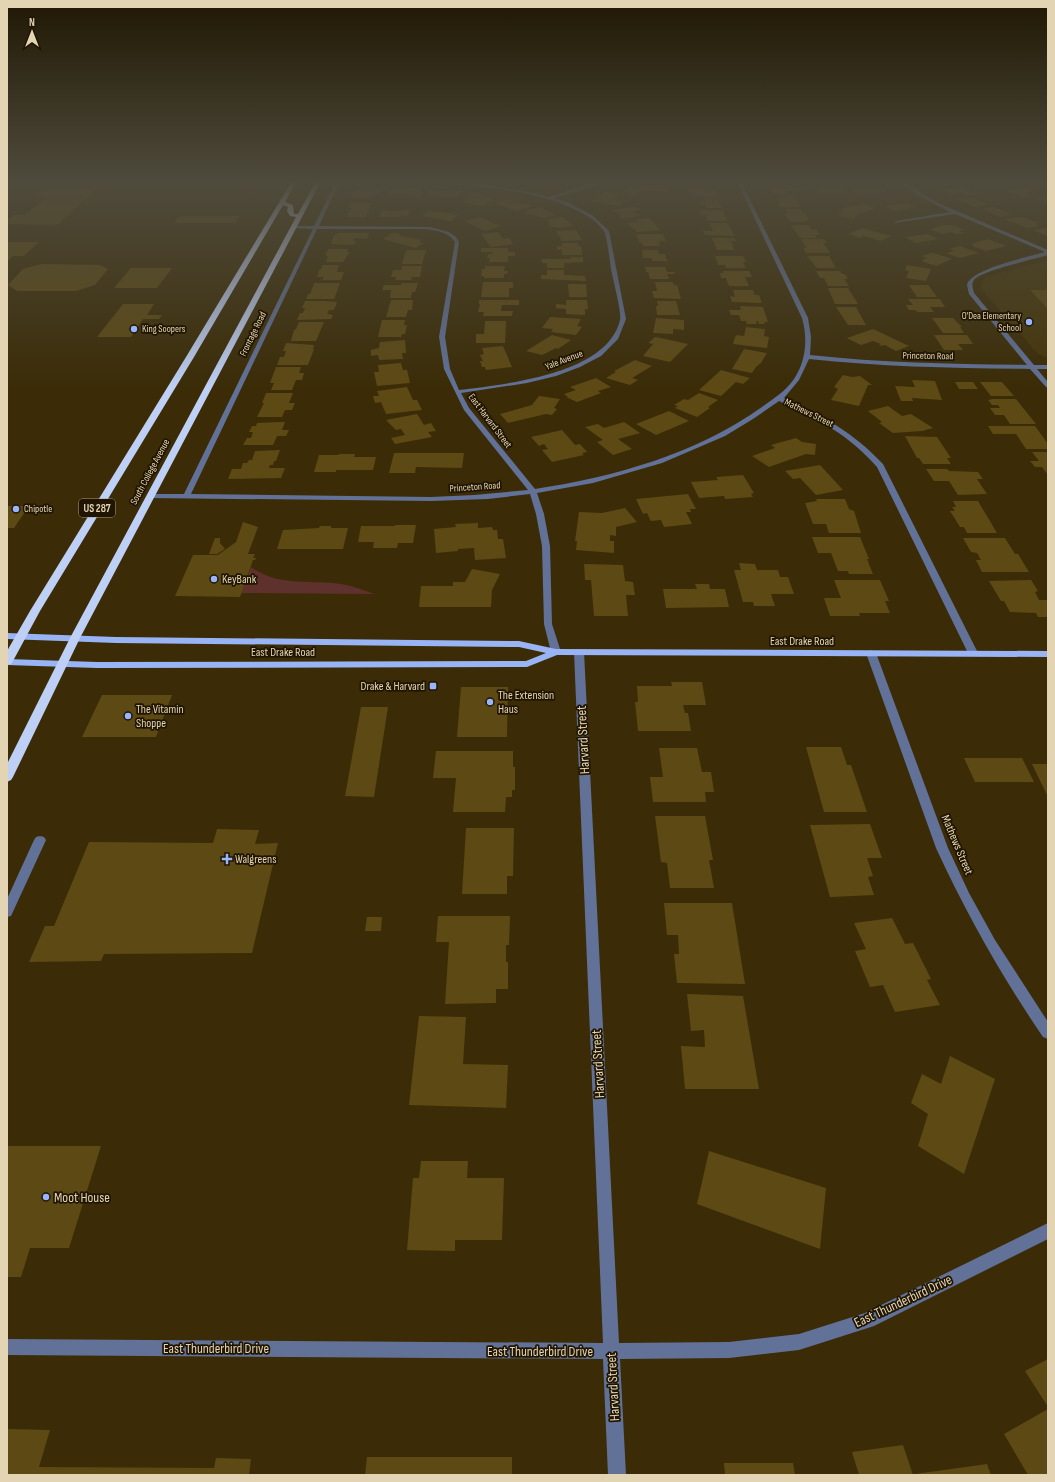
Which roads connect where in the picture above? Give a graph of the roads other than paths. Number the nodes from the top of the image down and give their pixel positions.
1 (253, 250) edge
2 (282, 250) edge
3 (304, 250) edge
4 (456, 250) edge
5 (610, 250) edge
6 (772, 250) edge
7 (1048, 253) edge
8 (808, 356) junction
9 (1032, 367) junction
10 (1048, 367) edge
11 (1048, 386) edge
12 (456, 392) junction
13 (780, 399) junction
14 (533, 492) junction
15 (151, 496) junction
16 (186, 497) junction
17 (7, 636) edge
18 (20, 636) junction
19 (75, 638) junction
20 (556, 652) junction
21 (579, 652) junction
22 (871, 653) junction
23 (973, 654) junction
24 (1048, 654) edge
25 (7, 662) edge
26 (63, 664) junction
27 (7, 777) edge
28 (40, 840) dead end
29 (7, 912) edge
30 (1048, 1033) edge
31 (1048, 1231) edge
32 (7, 1346) edge
33 (611, 1351) junction
34 (617, 1475) edge

1 - 18 highway, South College Avenue / US 287
2 - 15 highway, South College Avenue
3 - 16 street, Frontage Road
4 - 12 street, East Harvard Street
5 - 12 street, Yale Avenue
6 - 8 street, Mathews Street
7 - 9 street
8 - 9 street, Princeton Road
8 - 13 street, Mathews Street
9 - 10 street, Princeton Road
9 - 11 street
12 - 14 street, East Harvard Street
13 - 14 street, Princeton Road
13 - 23 street, Mathews Street
14 - 16 street, Princeton Road
14 - 20 street, East Harvard Street
15 - 16 street, Princeton Road
15 - 19 highway, South College Avenue
17 - 18 main road, East Drake Road
18 - 19 main road, East Drake Road
18 - 25 highway, South College Avenue / US 287
19 - 20 main road, East Drake Road
19 - 26 highway, South College Avenue
20 - 21 main road, East Drake Road
20 - 26 main road, East Drake Road
21 - 22 main road, East Drake Road
21 - 33 street, Harvard Street
22 - 23 main road, East Drake Road
22 - 30 street, Mathews Street
23 - 24 main road, East Drake Road
25 - 26 main road, East Drake Road
26 - 27 highway, South College Avenue
28 - 29 street
31 - 33 street, East Thunderbird Drive
32 - 33 street, East Thunderbird Drive
33 - 34 street, Harvard Street

